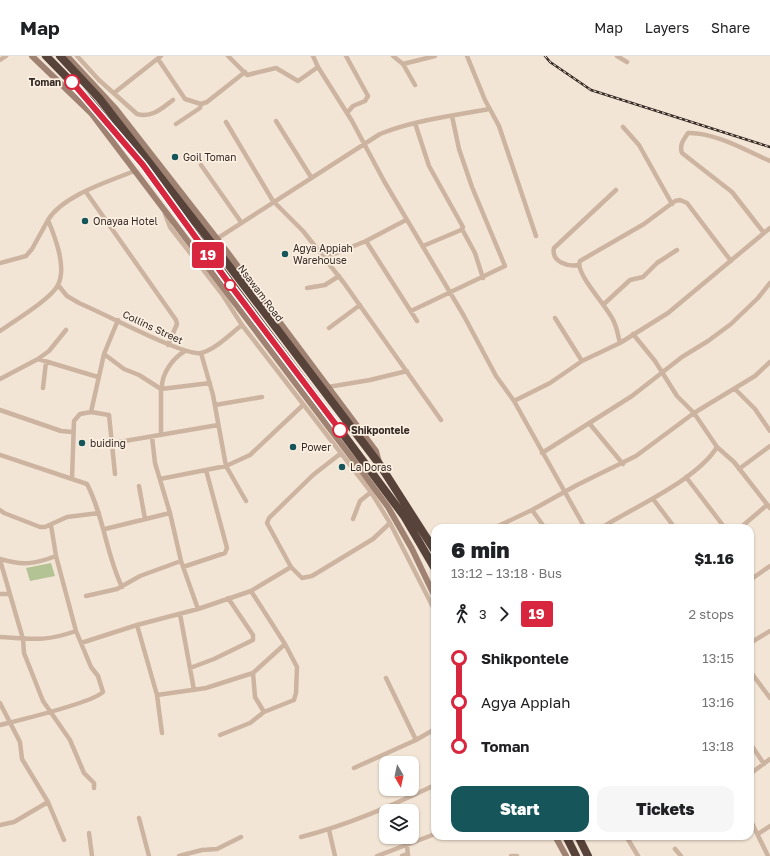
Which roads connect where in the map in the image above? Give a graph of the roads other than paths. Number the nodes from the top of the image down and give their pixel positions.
1 (6, 56) edge
2 (32, 56) edge
3 (46, 56) edge
4 (60, 56) edge
5 (67, 56) edge
6 (77, 56) edge
7 (228, 56) edge
8 (313, 56) edge
9 (346, 56) edge
10 (393, 56) edge
11 (435, 56) edge
12 (467, 56) edge
13 (617, 56) edge
14 (160, 58) edge
15 (0, 60) edge
16 (627, 62) dead end
17 (403, 64) junction
18 (318, 67) junction
19 (245, 72) junction
20 (415, 85) dead end
21 (114, 93) junction
22 (172, 100) dead end
23 (202, 104) junction
24 (489, 109) junction
25 (347, 113) junction
26 (452, 116) junction
27 (276, 121) dead end
28 (226, 122) dead end
29 (416, 122) junction
30 (176, 124) dead end
31 (623, 127) dead end
32 (365, 144) junction
33 (770, 161) edge
34 (201, 164) dead end
35 (132, 172) dead end
36 (311, 177) junction
37 (616, 190) dead end
38 (86, 192) junction
39 (273, 201) junction
40 (672, 204) junction
41 (165, 214) dead end
42 (48, 220) junction
43 (406, 220) junction
44 (241, 222) junction
45 (770, 228) edge
46 (462, 229) junction
47 (764, 233) junction
48 (536, 236) dead end
49 (214, 240) junction
50 (366, 241) junction
51 (422, 246) junction
52 (677, 250) dead end
53 (324, 258) junction
54 (731, 261) junction
55 (0, 263) edge
56 (579, 265) junction
57 (339, 276) junction
58 (483, 278) junction
59 (770, 284) edge
60 (58, 285) junction
61 (308, 288) dead end
62 (449, 292) junction
63 (604, 304) junction
64 (360, 305) junction
65 (411, 311) junction
66 (556, 318) dead end
67 (118, 320) junction
68 (417, 321) dead end
69 (242, 325) junction
70 (329, 328) dead end
71 (66, 330) dead end
72 (0, 331) edge
73 (633, 334) junction
74 (620, 343) junction
75 (168, 345) junction
76 (185, 351) junction
77 (201, 353) junction
78 (104, 354) junction
79 (38, 359) junction
80 (582, 361) junction
81 (46, 362) junction
82 (770, 362) edge
83 (407, 371) junction
84 (662, 373) junction
85 (98, 376) junction
86 (0, 379) edge
87 (210, 383) junction
88 (328, 387) junction
89 (43, 388) dead end
90 (162, 389) junction
91 (735, 389) junction
92 (262, 397) dead end
93 (514, 400) junction
94 (215, 405) junction
95 (303, 405) junction
96 (0, 410) edge
97 (91, 412) junction
98 (694, 413) junction
99 (441, 420) dead end
100 (589, 423) junction
101 (218, 425) junction
102 (770, 431) edge
103 (73, 432) junction
104 (161, 435) junction
105 (152, 437) junction
106 (113, 443) junction
107 (770, 446) edge
108 (717, 447) junction
109 (542, 453) junction
110 (340, 454) junction
111 (0, 455) edge
112 (623, 464) junction
113 (380, 465) junction
114 (226, 466) junction
115 (739, 469) junction
116 (206, 470) junction
117 (115, 474) dead end
118 (686, 477) junction
119 (72, 478) junction
120 (160, 479) junction
121 (139, 486) dead end
122 (565, 491) junction
123 (371, 492) junction
124 (653, 499) junction
125 (246, 501) dead end
126 (769, 507) edge
127 (0, 510) edge
128 (532, 510) junction
129 (99, 513) junction
130 (170, 513) junction
131 (145, 519) junction
132 (353, 519) dead end
133 (390, 523) junction
134 (503, 524) edge
135 (541, 524) edge
136 (583, 524) edge
137 (608, 524) edge
138 (672, 524) edge
139 (722, 524) edge
140 (746, 524) edge
141 (51, 525) junction
142 (105, 529) junction
143 (431, 545) edge
144 (56, 556) junction
145 (0, 560) edge
146 (181, 561) junction
147 (431, 562) edge
148 (770, 566) edge
149 (183, 567) junction
150 (291, 567) junction
151 (754, 577) edge
152 (122, 587) junction
153 (431, 589) edge
154 (251, 591) junction
155 (0, 594) edge
156 (9, 594) junction
157 (86, 596) dead end
158 (228, 598) junction
159 (431, 603) edge
160 (198, 609) junction
161 (180, 614) junction
162 (137, 625) junction
163 (76, 631) junction
164 (770, 631) edge
165 (0, 637) edge
166 (23, 639) junction
167 (754, 641) edge
168 (81, 643) junction
169 (285, 644) junction
170 (190, 668) junction
171 (253, 673) junction
172 (754, 677) edge
173 (386, 678) dead end
174 (194, 690) junction
175 (157, 695) junction
176 (770, 697) edge
177 (0, 703) edge
178 (50, 711) junction
179 (264, 712) junction
180 (10, 723) junction
181 (0, 725) edge
182 (431, 731) edge
183 (162, 733) dead end
184 (220, 735) dead end
185 (416, 740) junction
186 (754, 749) edge
187 (770, 759) edge
188 (764, 764) junction
189 (354, 768) dead end
190 (754, 771) edge
191 (94, 788) dead end
192 (431, 788) edge
193 (48, 802) junction
194 (139, 818) dead end
195 (0, 825) edge
196 (754, 826) edge
197 (770, 826) edge
198 (329, 830) junction
199 (88, 833) dead end
200 (758, 834) junction
201 (431, 836) edge
202 (241, 837) dead end
203 (301, 837) dead end
204 (64, 840) dead end
205 (557, 840) edge
206 (568, 840) edge
207 (580, 840) edge
208 (628, 840) edge
209 (407, 845) junction
210 (675, 849) dead end
211 (408, 855) edge
212 (92, 856) edge
213 (149, 856) edge
214 (179, 856) edge
215 (335, 856) edge
216 (377, 856) edge
217 (402, 856) edge
218 (511, 856) edge
219 (517, 856) edge
220 (566, 856) edge
221 (576, 856) edge
222 (588, 856) edge
223 (638, 856) edge
224 (681, 856) edge
225 (768, 856) edge

1 - 15 street
2 - 153 main road
3 - 147 highway, Nsawam Road
4 - 49 highway, Nsawam Road
5 - 49 main road
6 - 21 street
7 - 19 street
8 - 18 street
9 - 25 street
10 - 17 street
11 - 17 street
12 - 24 street
13 - 16 street
14 - 21 street
14 - 23 street
17 - 20 street
18 - 19 street
18 - 25 street
19 - 23 street
21 - 22 street
23 - 30 street
24 - 26 street
24 - 48 street
25 - 32 street
26 - 29 street
26 - 58 street
27 - 36 street
28 - 39 street
29 - 32 street
29 - 46 street
31 - 40 street
32 - 36 street
32 - 43 street
33 - 47 street
34 - 44 street
35 - 38 street
36 - 39 street
37 - 56 street
38 - 42 street
38 - 75 street
39 - 44 street
39 - 53 street
40 - 54 street
40 - 56 street
41 - 69 street
42 - 55 street
42 - 60 street
43 - 50 street
43 - 51 street
44 - 49 street
45 - 47 street
46 - 51 street
46 - 58 street
47 - 54 street
49 - 88 main road
49 - 113 highway, Nsawam Road
50 - 53 street
50 - 65 street
51 - 62 street
52 - 63 street
53 - 57 street
54 - 73 street
56 - 63 street
57 - 61 street
57 - 64 street
58 - 62 street
59 - 84 street
60 - 67 street, Collins Street
60 - 72 street
62 - 65 street
62 - 93 street
63 - 74 street
64 - 70 street
64 - 83 street
65 - 68 street
66 - 80 street
67 - 75 street, Collins Street
67 - 78 street
69 - 77 street
69 - 95 street
71 - 79 street
73 - 74 street
73 - 84 street
74 - 80 street
75 - 76 street, Collins Street
76 - 77 street, Collins Street
76 - 90 street
77 - 87 street
78 - 85 street
78 - 90 street
79 - 81 street
79 - 86 street
80 - 93 street
81 - 85 street
81 - 89 street
82 - 91 street
83 - 88 street
83 - 99 street
84 - 98 street
84 - 100 street
85 - 97 street
87 - 90 street
87 - 94 street
88 - 113 main road
90 - 104 street
91 - 98 street
91 - 102 street
92 - 94 street
93 - 109 street
94 - 101 street
95 - 110 street
95 - 114 street
96 - 103 street
97 - 103 street
97 - 106 street
98 - 108 street
98 - 112 street
100 - 109 street
100 - 112 street
101 - 104 street
101 - 114 street
103 - 119 street
104 - 105 street
105 - 106 street
105 - 120 street
106 - 117 street
107 - 115 street
108 - 115 street
108 - 118 street
109 - 122 street
110 - 123 street
110 - 150 street
111 - 119 street
112 - 122 street
113 - 143 highway, Nsawam Road
114 - 116 street
114 - 125 street
115 - 126 street
116 - 120 street
116 - 149 street
118 - 124 street
118 - 139 street
119 - 129 street
120 - 130 street
121 - 131 street
122 - 128 street
122 - 136 street
123 - 132 street
123 - 133 street
124 - 137 street
124 - 138 street
126 - 140 street
127 - 141 street
128 - 134 street
128 - 135 street
129 - 141 street
129 - 142 street
130 - 131 street
130 - 146 street
131 - 142 street
133 - 150 street
133 - 159 street
141 - 144 street
142 - 152 street
144 - 145 street
144 - 163 street
145 - 156 street
146 - 149 street
146 - 152 street
148 - 151 street
149 - 160 street
150 - 154 street
152 - 157 street
154 - 158 street
154 - 169 street
155 - 156 street
156 - 166 street
158 - 160 street
158 - 170 street
160 - 161 street
161 - 162 street
161 - 170 street
162 - 168 street
162 - 175 street
163 - 166 street
163 - 168 street
164 - 167 street
165 - 166 street
166 - 178 street
168 - 178 street
169 - 171 street
169 - 179 street
170 - 174 street
171 - 174 street
171 - 179 street
172 - 176 street
173 - 185 street
174 - 175 street
175 - 183 street
177 - 180 street
178 - 180 street
178 - 191 street
179 - 184 street
180 - 181 street
180 - 193 street
182 - 185 street
185 - 189 street
186 - 188 street
187 - 188 street
188 - 190 street
192 - 198 street
193 - 195 street
193 - 204 street
194 - 213 street
196 - 200 street
197 - 200 street
198 - 203 street
198 - 215 street
199 - 212 street
200 - 225 street
201 - 209 street
202 - 214 street
205 - 220 main road
206 - 221 highway
207 - 222 highway
208 - 223 street
209 - 211 street
209 - 216 street
210 - 224 street
211 - 217 street
218 - 219 street

